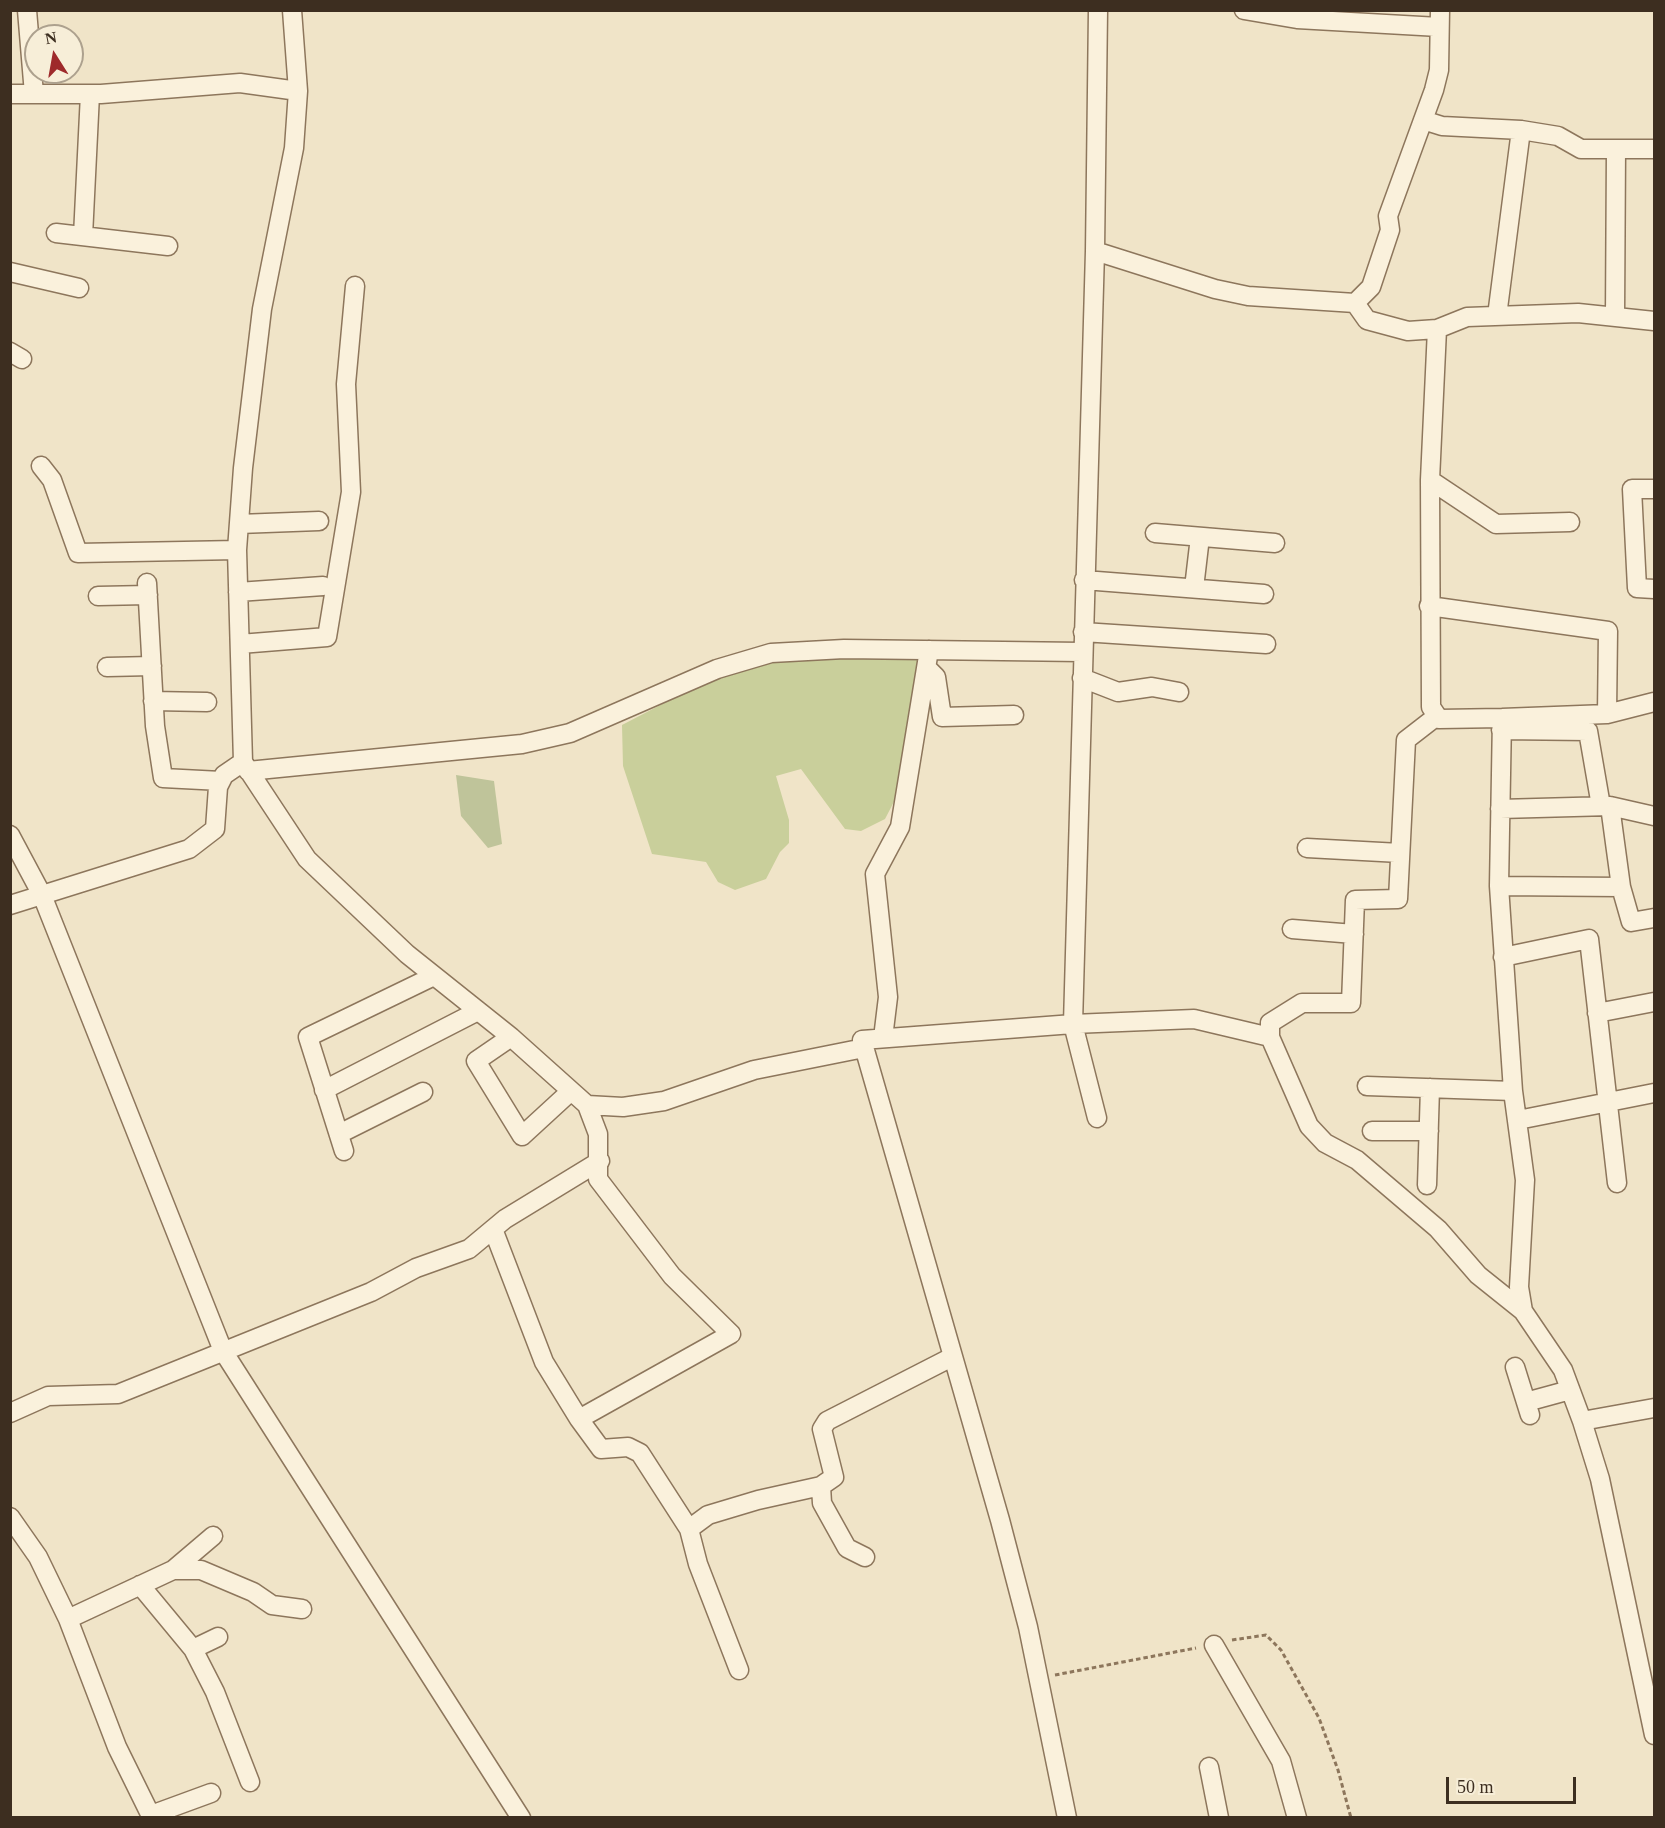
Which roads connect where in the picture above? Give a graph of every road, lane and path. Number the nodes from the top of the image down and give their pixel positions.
1 (291, 10) edge
2 (1098, 10) edge
3 (1244, 10) edge
4 (1296, 15) edge
5 (22, 17) edge
6 (1439, 19) edge
7 (298, 91) junction
8 (10, 94) edge
9 (34, 94) junction
10 (90, 94) junction
11 (1423, 120) junction
12 (1521, 130) junction
13 (1616, 148) junction
14 (1654, 148) edge
15 (56, 233) dead end
16 (83, 236) junction
17 (168, 246) dead end
18 (1095, 251) junction
19 (10, 272) edge
20 (355, 286) dead end
21 (79, 288) dead end
22 (1354, 303) junction
23 (1497, 316) junction
24 (1615, 316) junction
25 (1654, 321) edge
26 (1437, 329) junction
27 (40, 466) dead end
28 (1430, 480) junction
29 (1654, 489) edge
30 (319, 521) dead end
31 (1570, 522) dead end
32 (238, 524) junction
33 (1155, 533) dead end
34 (1200, 537) junction
35 (1275, 543) dead end
36 (237, 550) junction
37 (1084, 580) junction
38 (323, 586) dead end
39 (1194, 588) junction
40 (1654, 589) edge
41 (238, 591) junction
42 (1264, 594) dead end
43 (98, 596) dead end
44 (1429, 606) junction
45 (1083, 632) junction
46 (240, 644) junction
47 (1266, 644) dead end
48 (1082, 652) junction
49 (928, 659) junction
50 (152, 666) junction
51 (107, 667) dead end
52 (1082, 678) junction
53 (1179, 692) dead end
54 (153, 701) junction
55 (207, 702) dead end
56 (1654, 702) edge
57 (1607, 714) junction
58 (1014, 715) dead end
59 (1437, 716) junction
60 (1502, 724) junction
61 (246, 766) junction
62 (221, 781) junction
63 (1606, 806) junction
64 (1500, 809) junction
65 (1654, 816) edge
66 (10, 835) edge
67 (1307, 848) dead end
68 (1401, 853) junction
69 (1498, 886) junction
70 (1621, 887) junction
71 (42, 895) junction
72 (10, 905) edge
73 (1654, 918) edge
74 (1292, 929) dead end
75 (1354, 934) junction
76 (1503, 957) junction
77 (434, 976) junction
78 (1654, 1002) edge
79 (478, 1011) junction
80 (1597, 1013) junction
81 (1072, 1024) junction
82 (511, 1037) junction
83 (1270, 1037) junction
84 (884, 1038) junction
85 (864, 1048) junction
86 (1367, 1086) dead end
87 (1430, 1088) junction
88 (324, 1090) junction
89 (571, 1091) junction
90 (1513, 1091) junction
91 (423, 1092) dead end
92 (1654, 1093) edge
93 (1608, 1102) junction
94 (587, 1105) junction
95 (1097, 1118) dead end
96 (1518, 1120) junction
97 (1372, 1131) dead end
98 (1429, 1131) junction
99 (339, 1134) junction
100 (344, 1152) dead end
101 (600, 1161) junction
102 (1617, 1184) dead end
103 (1427, 1185) dead end
104 (493, 1229) junction
105 (1523, 1311) junction
106 (223, 1351) junction
107 (952, 1357) junction
108 (1515, 1367) dead end
109 (1570, 1390) junction
110 (1654, 1407) edge
111 (10, 1413) edge
112 (579, 1419) junction
113 (1582, 1420) junction
114 (821, 1485) junction
115 (10, 1517) edge
116 (689, 1529) junction
117 (213, 1536) dead end
118 (865, 1557) dead end
119 (173, 1570) junction
120 (140, 1584) junction
121 (302, 1609) dead end
122 (68, 1619) junction
123 (218, 1637) dead end
124 (1214, 1645) dead end
125 (193, 1649) junction
126 (739, 1670) dead end
127 (1654, 1735) edge
128 (1209, 1767) dead end
129 (250, 1782) dead end
130 (211, 1793) dead end
131 (151, 1816) edge
132 (521, 1818) edge
133 (1067, 1818) edge
134 (1219, 1818) edge
135 (1297, 1818) edge

1 - 7 street
2 - 18 street
3 - 4 street
4 - 6 street
5 - 9 street
6 - 11 street
7 - 10 street
7 - 32 street
8 - 9 street
9 - 10 street
10 - 16 street
11 - 12 street
11 - 22 street
12 - 13 street
12 - 23 street
13 - 14 street
13 - 24 street
15 - 16 street
16 - 17 street
18 - 22 street
18 - 37 street
19 - 21 street
20 - 46 street
22 - 26 street
23 - 24 street
23 - 26 street
24 - 25 street
26 - 28 street
27 - 36 street
28 - 31 street
28 - 44 street
29 - 40 street
30 - 32 street
32 - 36 street
33 - 34 street
34 - 35 street
34 - 39 street
36 - 41 street
37 - 39 street
37 - 45 street
38 - 41 street
39 - 42 street
41 - 46 street
43 - 50 street
44 - 57 street
44 - 59 street
45 - 47 street
45 - 48 street
46 - 61 street
48 - 49 street
48 - 52 street
49 - 58 street
49 - 61 street
49 - 84 street
50 - 51 street
50 - 54 street
52 - 53 street
52 - 81 street
54 - 55 street
54 - 62 street
56 - 57 street
57 - 60 street
59 - 60 street
59 - 68 street
60 - 63 street
60 - 64 street
61 - 62 street
61 - 77 street
62 - 71 street
63 - 64 street
63 - 65 street
63 - 70 street
64 - 69 street
66 - 71 street
67 - 68 street
68 - 75 street
69 - 70 street
69 - 76 street
70 - 73 street
71 - 72 street
71 - 106 street
74 - 75 street
75 - 83 street
76 - 80 street
76 - 90 street
77 - 79 street
77 - 88 street
78 - 80 street
79 - 82 street
79 - 88 street
80 - 93 street
81 - 83 street
81 - 84 street
81 - 95 street
82 - 89 street
82 - 89 street
83 - 105 street
84 - 85 street
85 - 94 street
85 - 107 street
86 - 87 street
87 - 90 street
87 - 98 street
88 - 99 street
89 - 94 street
90 - 96 street
91 - 99 street
92 - 93 street
93 - 96 street
93 - 102 street
94 - 101 street
96 - 105 street
97 - 98 street
98 - 103 street
99 - 100 street
101 - 104 street
101 - 112 street
104 - 106 street
104 - 112 street
105 - 109 street
106 - 111 street
106 - 132 street
107 - 114 street
107 - 133 street
108 - 109 street
109 - 113 street
110 - 113 street
112 - 116 street
113 - 127 street
114 - 116 street
114 - 118 street
115 - 122 street
116 - 126 street
117 - 119 street
119 - 120 street
119 - 121 street
120 - 122 street
120 - 125 street
122 - 131 street
123 - 125 street
124 - 135 street
125 - 129 street
128 - 134 street
130 - 131 street

